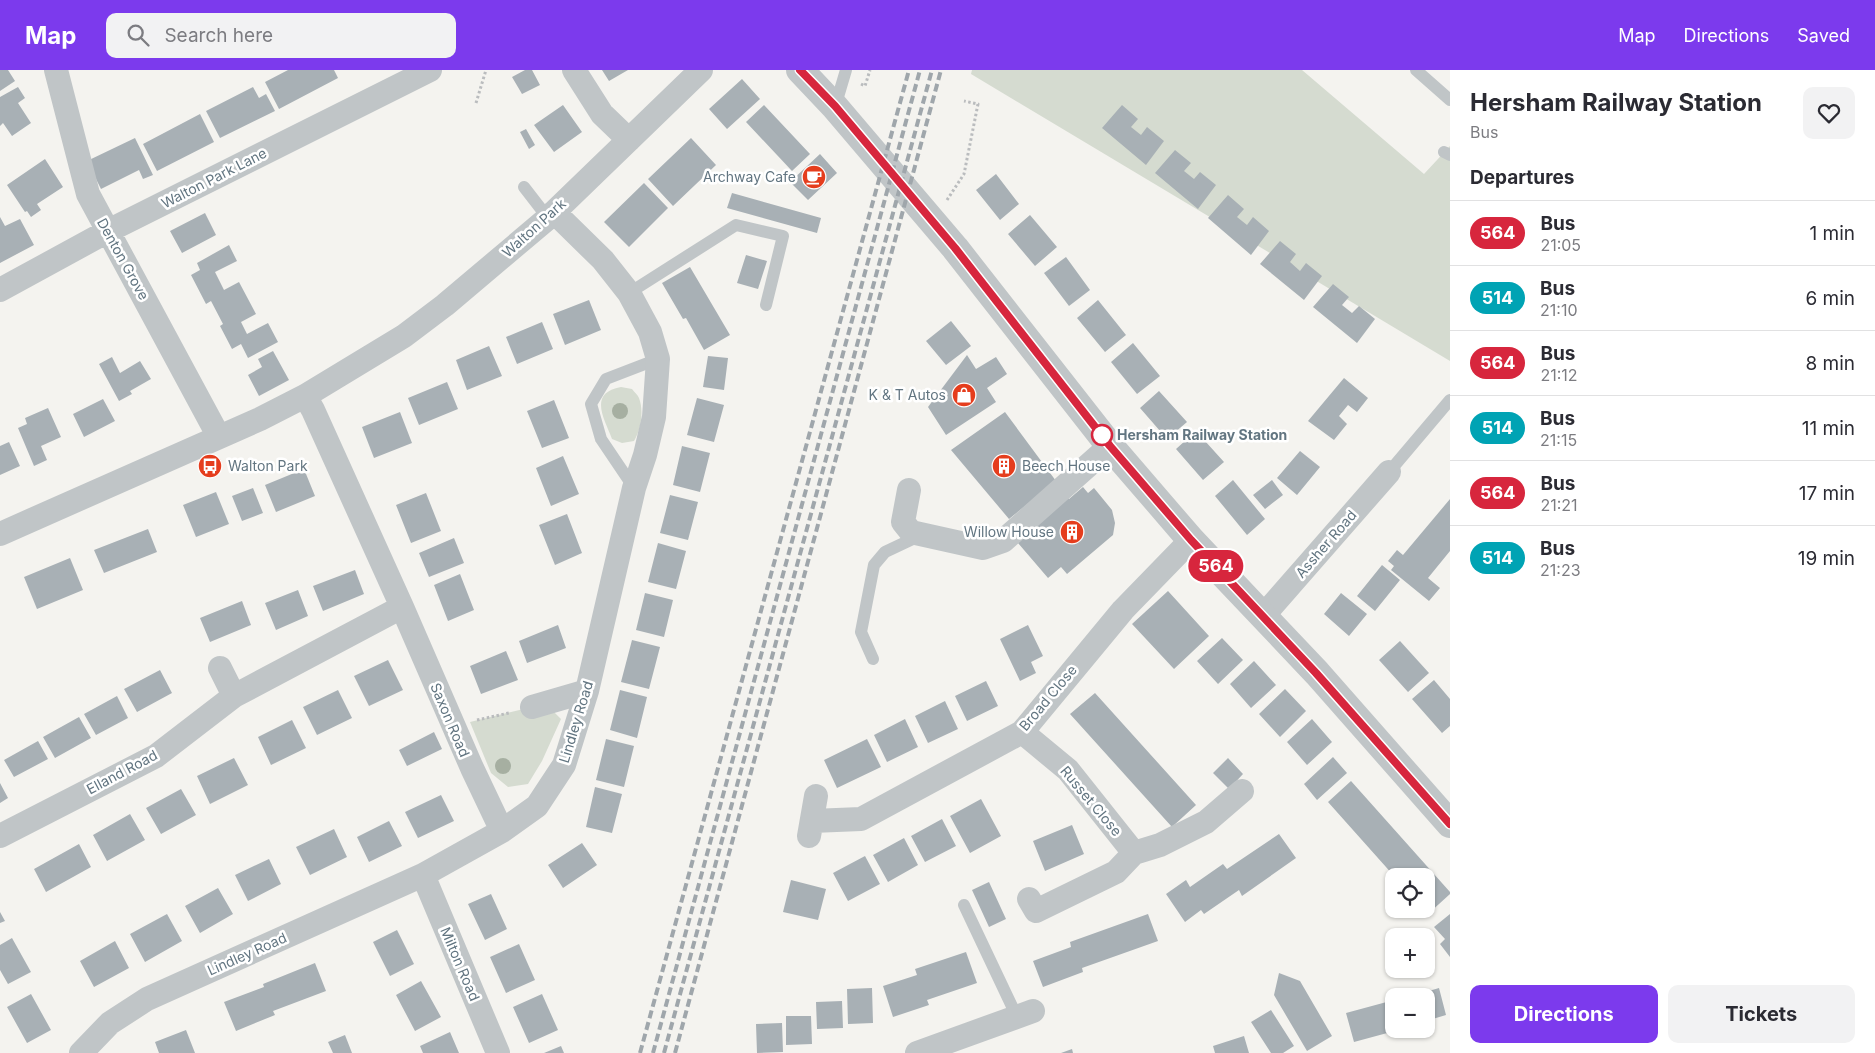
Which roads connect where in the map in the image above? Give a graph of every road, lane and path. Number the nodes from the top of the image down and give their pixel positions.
1 (56, 70) edge
2 (430, 70) edge
3 (486, 70) edge
4 (574, 70) edge
5 (701, 70) edge
6 (800, 70) edge
7 (846, 70) edge
8 (870, 70) edge
9 (1416, 70) edge
10 (865, 86) dead end
11 (1450, 100) edge
12 (964, 101) dead end
13 (476, 103) dead end
14 (835, 106) junction
15 (629, 140) junction
16 (964, 174) dead end
17 (524, 187) dead end
18 (551, 215) junction
19 (108, 231) junction
20 (0, 290) edge
21 (629, 293) junction
22 (766, 305) dead end
23 (658, 359) junction
24 (305, 396) junction
25 (1450, 400) edge
26 (219, 437) junction
27 (1110, 446) junction
28 (1388, 472) joint
29 (634, 488) junction
30 (909, 490) dead end
31 (0, 534) edge
32 (921, 535) junction
33 (1191, 540) junction
34 (402, 607) junction
35 (1263, 616) junction
36 (873, 659) dead end
37 (220, 668) dead end
38 (587, 690) junction
39 (234, 696) junction
40 (532, 707) joint
41 (453, 726) junction
42 (1022, 732) junction
43 (1242, 791) dead end
44 (816, 796) dead end
45 (1450, 824) edge
46 (502, 831) junction
47 (0, 836) edge
48 (1134, 853) junction
49 (423, 875) junction
50 (1029, 899) dead end
51 (964, 905) dead end
52 (1025, 1014) joint
53 (84, 1052) edge
54 (498, 1053) edge
55 (917, 1053) edge

1 - 19 street, Denton Grove
2 - 19 street, Walton Park Lane
3 - 13 path
4 - 15 street
5 - 15 street, Walton Park
6 - 14 street
7 - 14 lane
8 - 10 path
9 - 11 lane
12 - 16 path
14 - 27 street
15 - 18 street, Walton Park
17 - 18 lane
18 - 21 street, Lindley Road
18 - 24 street, Walton Park
19 - 20 street, Walton Park Lane
19 - 26 street, Denton Grove
21 - 22 lane
21 - 23 street, Lindley Road
23 - 29 street, Lindley Road
23 - 29 lane
24 - 26 street, Walton Park
24 - 34 street, Saxon Road
25 - 28 lane
26 - 31 street, Walton Park
27 - 32 street
27 - 33 street
28 - 35 street, Assher Road
29 - 38 street, Lindley Road
30 - 32 street
32 - 36 lane
33 - 35 street
33 - 42 street, Broad Close
34 - 39 street
34 - 41 street, Saxon Road
35 - 45 street
37 - 39 street
38 - 40 street
38 - 46 street, Lindley Road
39 - 47 street, Elland Road
40 - 41 path
41 - 46 street, Saxon Road
42 - 44 street, Broad Close
42 - 48 street, Russet Close
43 - 48 street
46 - 49 street, Lindley Road
48 - 50 street
49 - 53 street, Lindley Road
49 - 54 street, Milton Road
51 - 52 lane
52 - 55 street

